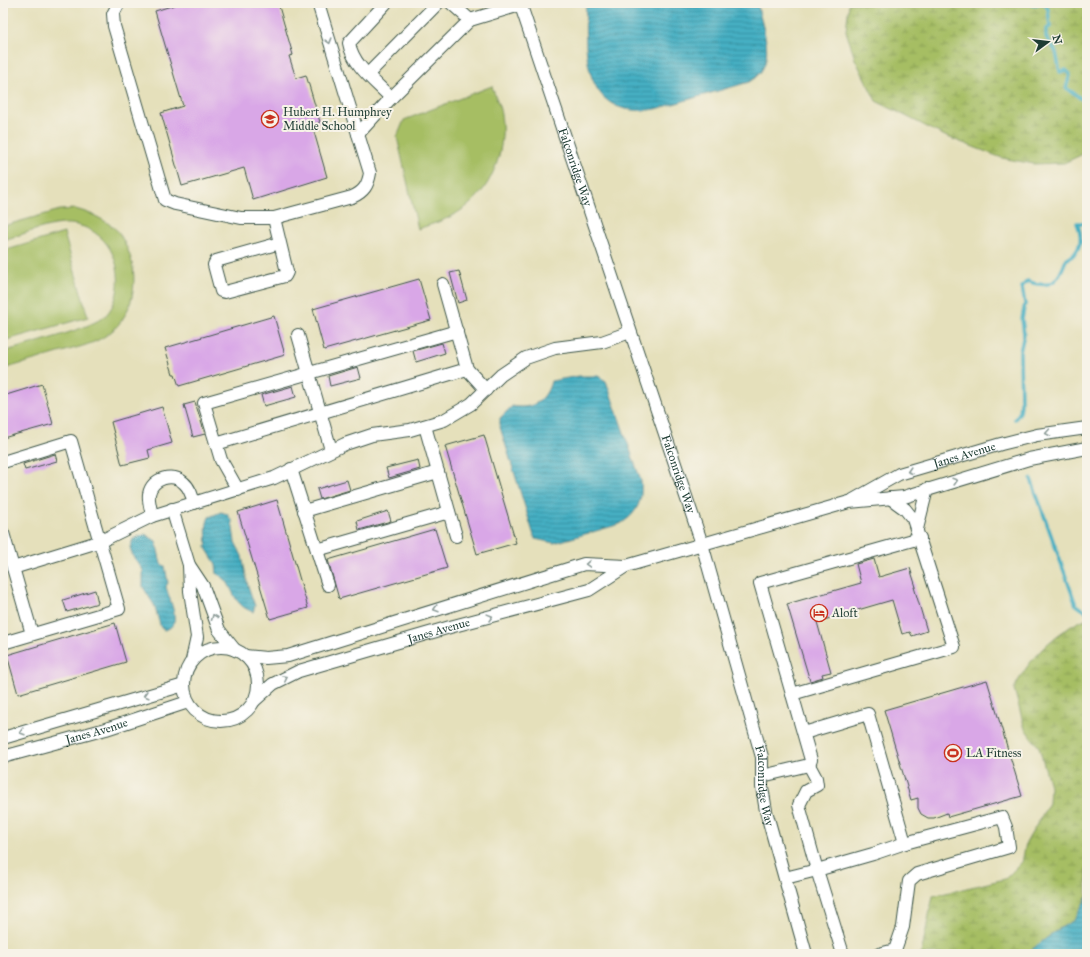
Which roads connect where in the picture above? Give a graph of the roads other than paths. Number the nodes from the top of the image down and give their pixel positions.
1 (119, 3) edge
2 (318, 3) edge
3 (386, 3) edge
4 (438, 3) edge
5 (451, 3) edge
6 (520, 4) edge
7 (470, 20) junction
8 (368, 74) junction
9 (391, 98) junction
10 (358, 134) junction
11 (274, 218) junction
12 (280, 243) junction
13 (443, 284) dead end
14 (456, 331) junction
15 (630, 332) junction
16 (298, 335) dead end
17 (467, 368) junction
18 (309, 373) junction
19 (486, 390) junction
20 (320, 413) junction
21 (425, 426) junction
22 (1087, 428) edge
23 (216, 444) junction
24 (1087, 448) edge
25 (331, 450) junction
26 (3, 462) edge
27 (291, 469) junction
28 (438, 472) junction
29 (927, 489) junction
30 (238, 490) junction
31 (890, 498) junction
32 (849, 502) junction
33 (194, 503) junction
34 (172, 509) junction
35 (304, 510) junction
36 (449, 512) junction
37 (152, 516) junction
38 (3, 534) edge
39 (918, 534) junction
40 (456, 536) dead end
41 (101, 541) junction
42 (702, 544) junction
43 (316, 550) junction
44 (189, 565) junction
45 (626, 566) junction
46 (13, 568) junction
47 (328, 586) dead end
48 (32, 634) junction
49 (3, 643) edge
50 (240, 653) junction
51 (192, 660) junction
52 (184, 685) junction
53 (792, 694) junction
54 (254, 701) junction
55 (188, 702) junction
56 (804, 733) junction
57 (3, 738) edge
58 (3, 757) edge
59 (809, 765) junction
60 (762, 776) junction
61 (905, 842) junction
62 (817, 870) junction
63 (785, 878) junction
64 (806, 954) edge
65 (843, 954) edge
66 (879, 954) edge

1 - 11 street
2 -> 10 street
3 - 8 street
4 - 8 street
5 - 7 street
6 - 7 street
6 - 15 street, Falconridge Way
7 - 9 street
8 - 9 street
9 - 10 street
10 - 11 street
11 - 12 street
12 - 12 street
13 - 14 street
14 - 17 street
14 - 18 street
15 - 19 street
15 - 42 street, Falconridge Way
16 - 18 street
17 - 19 street
17 - 20 street
18 - 20 street
18 - 23 street
19 - 21 street
20 - 23 street
20 - 25 street
21 - 25 street
21 - 28 street
22 -> 32 street, Janes Avenue
23 - 30 street
29 -> 24 street, Janes Avenue
25 - 27 street
26 - 41 street
27 - 30 street
27 - 35 street
28 - 35 street
28 - 36 street
29 - 31 street, Janes Avenue
29 - 39 street
30 - 33 street
31 - 32 street, Janes Avenue
31 - 39 street
32 - 42 street, Janes Avenue
33 - 34 street
33 - 37 street
34 - 37 street
34 - 44 street
35 - 43 street
36 - 40 street
36 - 43 street
37 - 41 street
38 - 46 street
39 - 53 street
39 - 53 street
41 - 46 street
41 - 48 street
42 - 45 street, Janes Avenue
42 - 60 street, Falconridge Way
43 - 47 street
50 -> 44 street
44 - 51 street
45 -> 50 street, Janes Avenue
54 -> 45 street, Janes Avenue
46 - 48 street
48 - 49 street
50 - 51 street, Janes Avenue
50 - 54 street
51 - 52 street
52 - 55 street
52 -> 57 street, Janes Avenue
53 - 56 street
54 - 55 street, Janes Avenue
55 - 58 street, Janes Avenue
56 - 59 street
56 - 61 street
59 - 60 street
59 - 62 street
60 - 63 street, Falconridge Way
61 - 62 street
61 - 66 street
62 - 63 street
62 - 65 street
63 - 64 street, Falconridge Way

